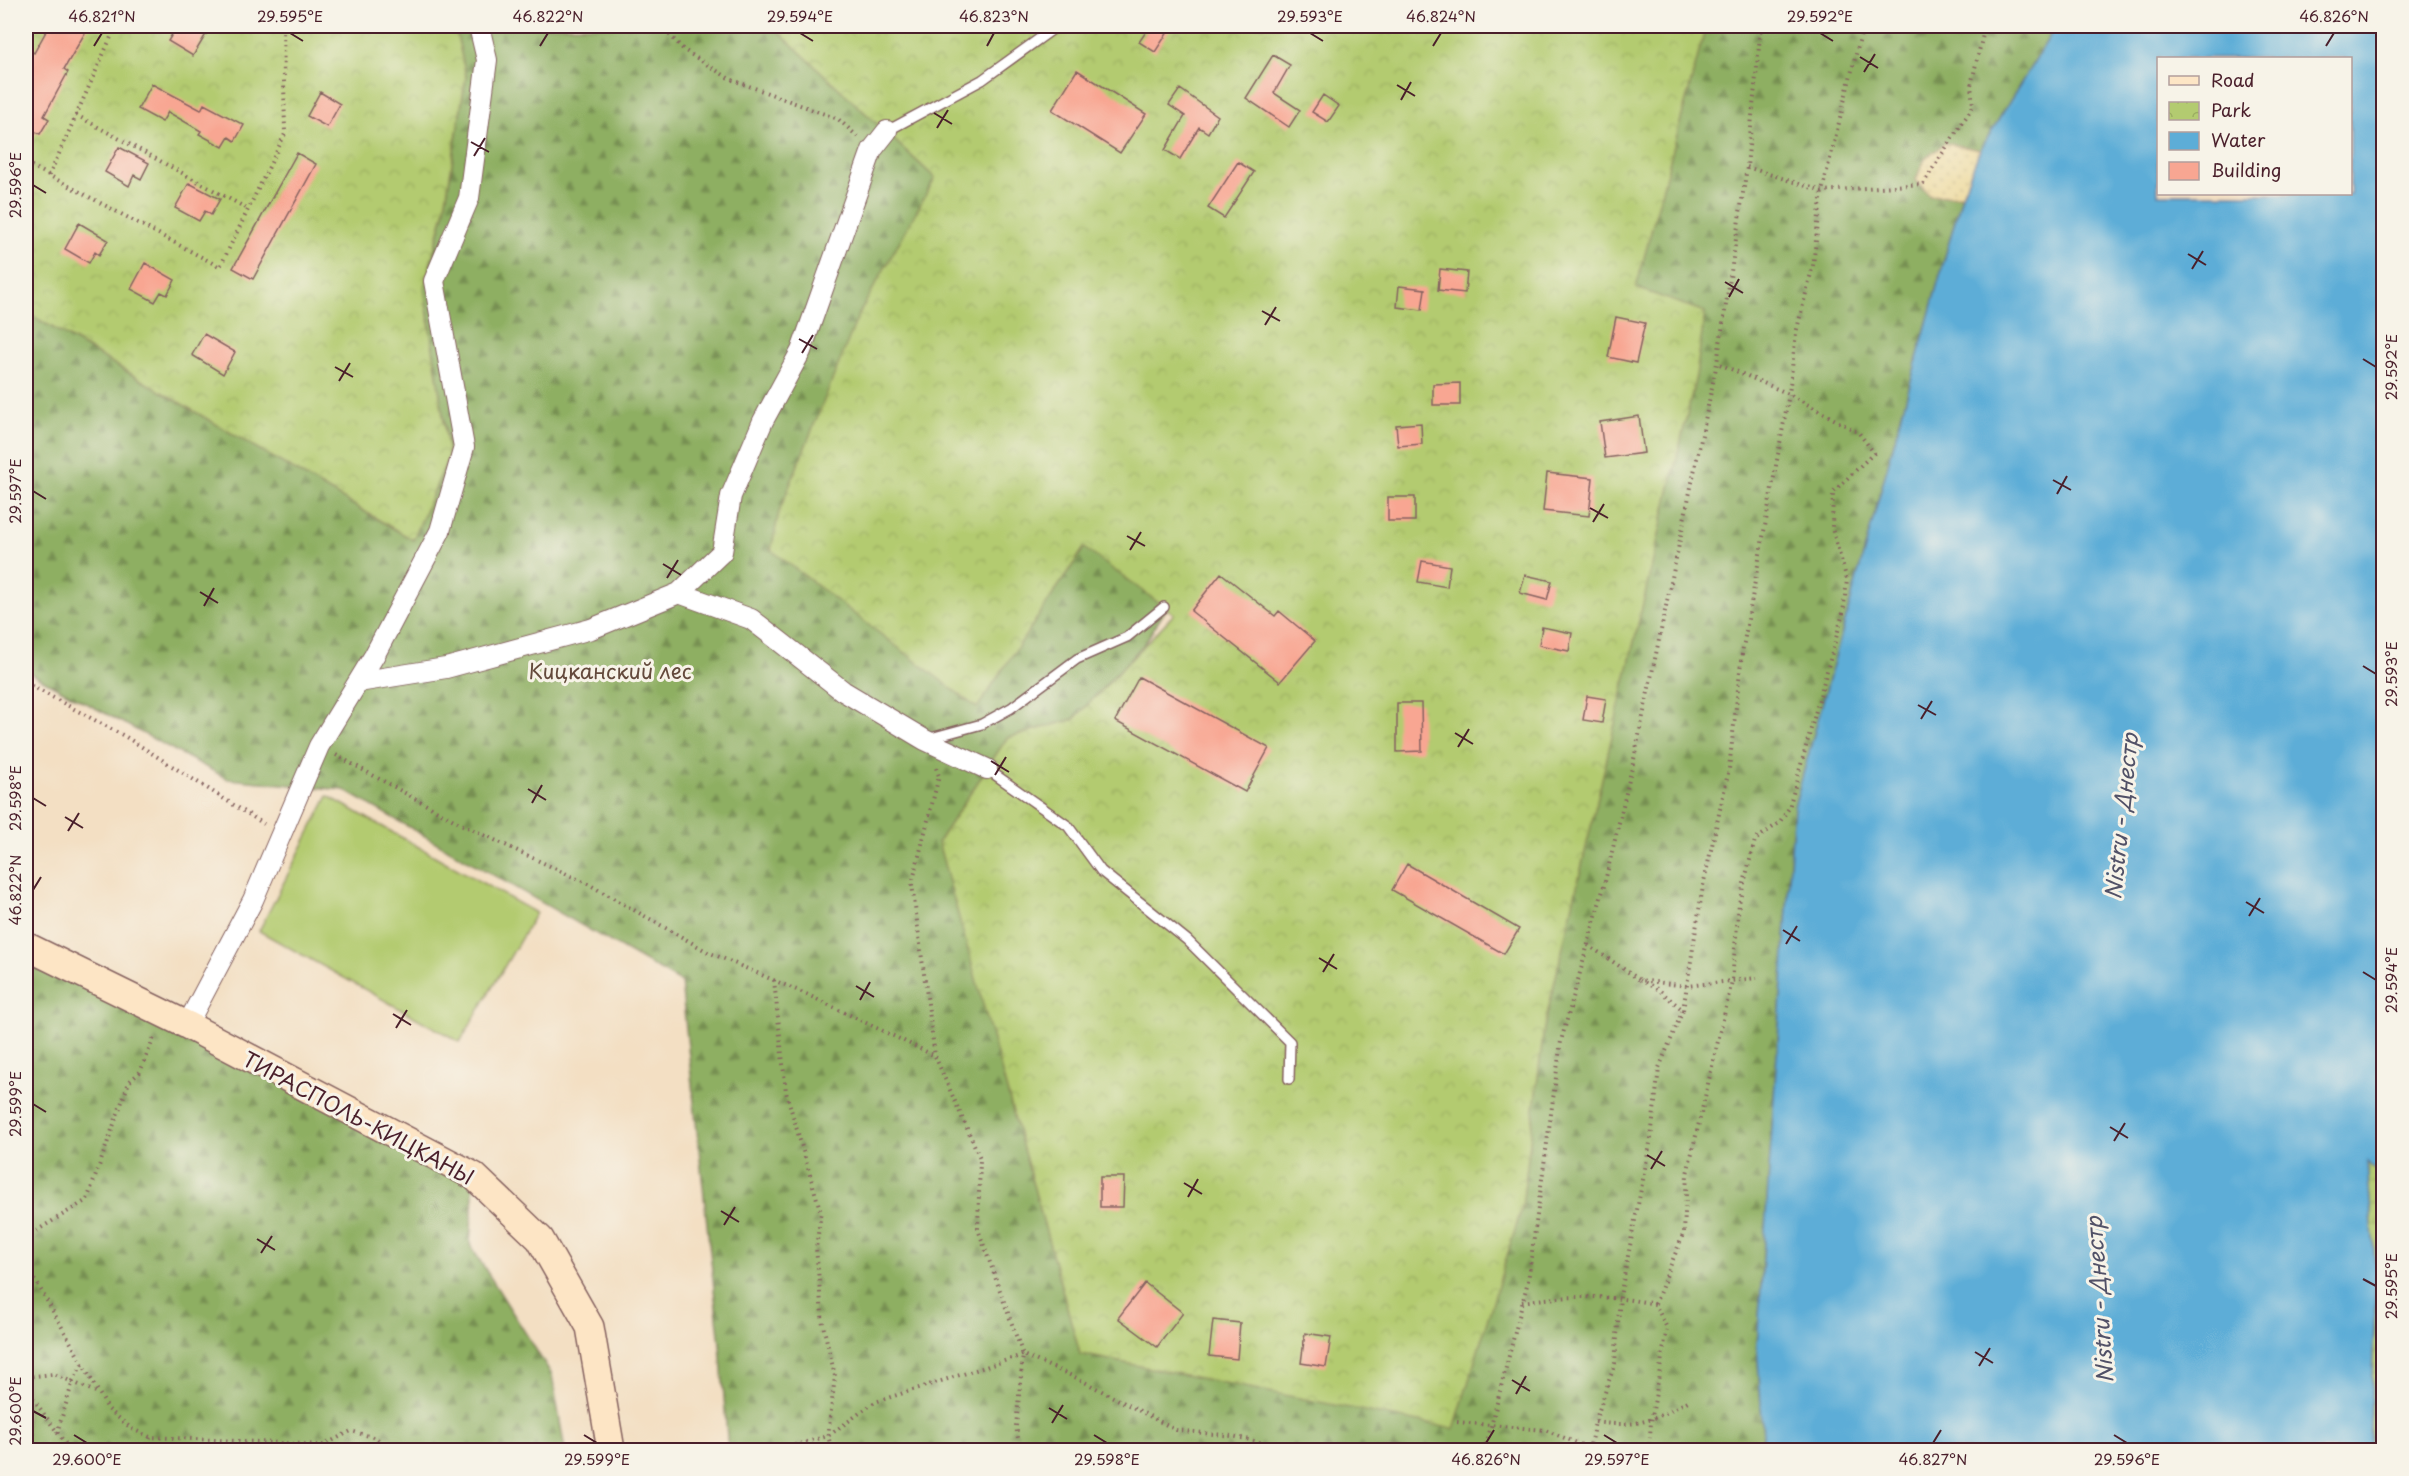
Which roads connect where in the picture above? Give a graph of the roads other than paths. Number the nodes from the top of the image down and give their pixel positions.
1 (479, 26) edge
2 (1057, 26) edge
3 (887, 131) joint
4 (679, 593) junction
5 (1164, 607) dead end
6 (358, 682) junction
7 (925, 740) junction
8 (987, 769) joint
9 (26, 946) edge
10 (175, 1020) junction
11 (1289, 1079) dead end
12 (611, 1450) edge

1 - 6 street
2 - 3 lane
3 - 4 street
4 - 6 street
4 - 7 street
5 - 7 lane
6 - 10 street
7 - 8 street
8 - 11 lane
9 - 10 street, ТИРАСПОЛЬ-КИЦКАНЫ
10 - 12 street, ТИРАСПОЛЬ-КИЦКАНЫ

